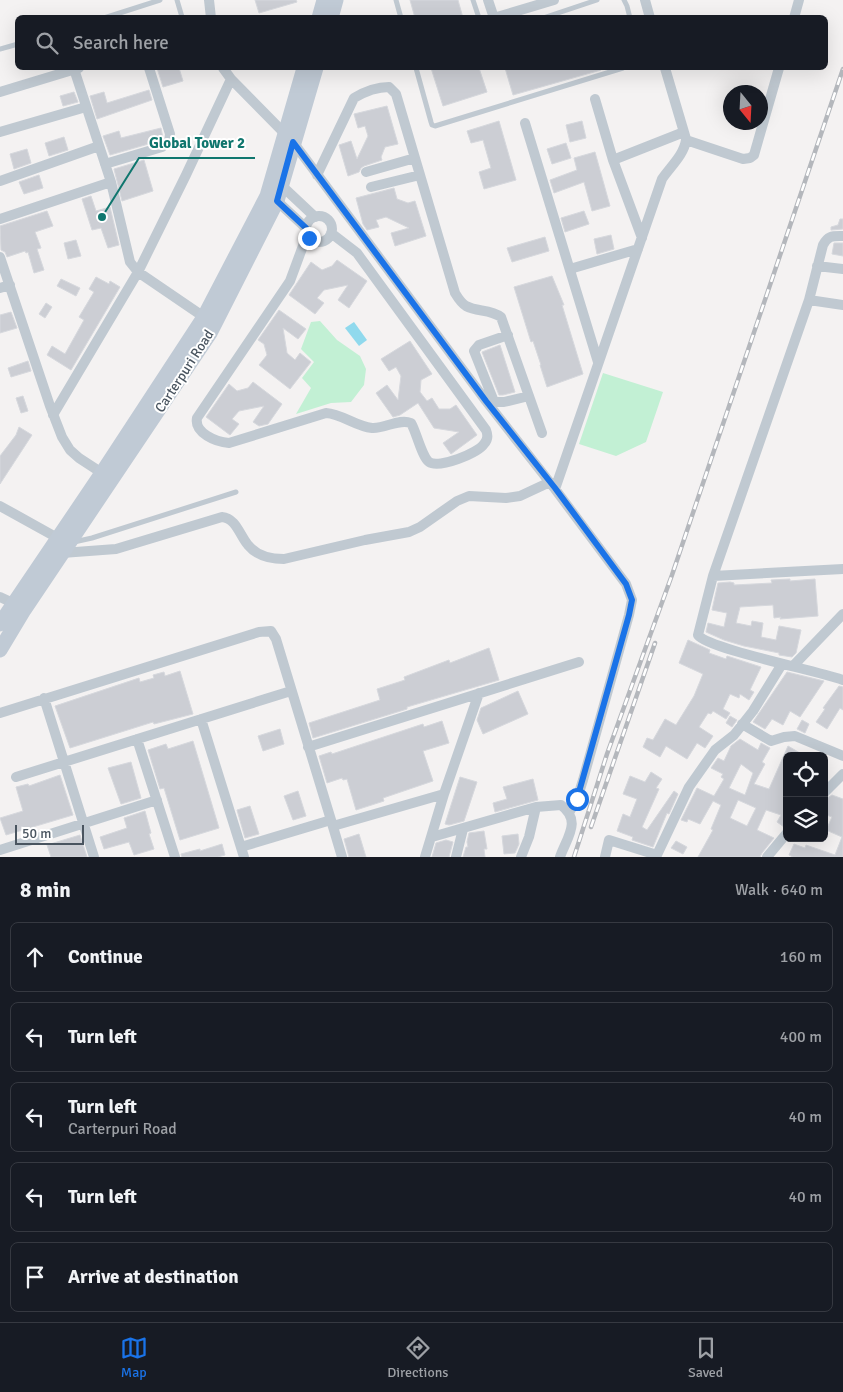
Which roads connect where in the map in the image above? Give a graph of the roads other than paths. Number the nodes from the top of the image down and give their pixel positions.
1 (160, 0) edge
2 (177, 0) edge
3 (209, 0) edge
4 (324, 0) edge
5 (336, 0) edge
6 (396, 0) edge
7 (473, 0) edge
8 (488, 0) edge
9 (554, 0) edge
10 (597, 0) edge
11 (624, 0) edge
12 (645, 0) edge
13 (799, 0) edge
14 (113, 15) edge
15 (181, 15) edge
16 (211, 15) edge
17 (320, 15) edge
18 (332, 15) edge
19 (401, 15) edge
20 (478, 15) edge
21 (494, 15) edge
22 (506, 15) edge
23 (552, 15) edge
24 (629, 15) edge
25 (649, 15) edge
26 (795, 15) edge
27 (15, 45) edge
28 (0, 50) edge
29 (71, 70) edge
30 (77, 70) edge
31 (150, 70) edge
32 (224, 70) edge
33 (304, 70) edge
34 (315, 70) edge
35 (417, 70) edge
36 (616, 70) edge
37 (666, 70) edge
38 (778, 70) edge
39 (231, 79) junction
40 (0, 92) edge
41 (595, 99) dead end
42 (86, 107) junction
43 (525, 123) dead end
44 (0, 132) edge
45 (685, 136) junction
46 (289, 138) junction
47 (99, 146) junction
48 (415, 158) junction
49 (613, 160) junction
50 (105, 164) junction
51 (366, 172) dead end
52 (317, 175) junction
53 (420, 175) junction
54 (0, 181) edge
55 (111, 182) junction
56 (371, 187) dead end
57 (274, 191) junction
58 (315, 217) junction
59 (0, 218) edge
60 (306, 231) junction
61 (331, 232) junction
62 (843, 236) edge
63 (642, 238) junction
64 (638, 249) junction
65 (0, 257) edge
66 (817, 266) junction
67 (570, 269) junction
68 (843, 269) edge
69 (138, 272) junction
70 (5, 286) edge
71 (809, 300) junction
72 (843, 305) edge
73 (204, 317) junction
74 (508, 335) junction
75 (598, 362) junction
76 (529, 396) junction
77 (53, 415) junction
78 (542, 433) dead end
79 (102, 473) junction
80 (552, 485) junction
81 (236, 492) dead end
82 (0, 506) edge
83 (63, 545) junction
84 (843, 569) edge
85 (713, 576) junction
86 (6, 600) edge
87 (843, 614) edge
88 (0, 624) edge
89 (0, 650) edge
90 (579, 662) dead end
91 (782, 664) junction
92 (793, 666) junction
93 (843, 680) edge
94 (291, 691) junction
95 (479, 693) junction
96 (44, 698) junction
97 (0, 713) edge
98 (201, 720) junction
99 (742, 724) junction
100 (137, 740) junction
101 (308, 747) junction
102 (843, 756) edge
103 (64, 762) junction
104 (843, 774) edge
105 (16, 777) dead end
106 (828, 789) edge
107 (444, 794) junction
108 (157, 800) junction
109 (536, 807) junction
110 (570, 811) junction
111 (332, 823) junction
112 (83, 824) junction
113 (462, 829) junction
114 (432, 838) junction
115 (783, 838) edge
116 (0, 850) edge
117 (243, 852) edge
118 (657, 856) edge
119 (94, 857) edge
120 (175, 857) edge
121 (342, 857) edge
122 (425, 857) edge
123 (456, 857) edge
124 (521, 857) edge
125 (560, 857) edge
126 (605, 857) edge
127 (767, 857) edge

1 - 14 lane
2 - 15 lane
3 - 16 street
4 - 17 main road
5 - 18 main road
6 - 19 lane
7 - 20 lane
8 - 21 street
9 - 22 street
10 - 23 lane
11 - 24 lane
12 - 25 street
13 - 26 street
27 - 28 lane
29 - 40 street
30 - 42 street
31 - 50 street
32 - 39 street
33 - 46 main road, Carterpuri Road
34 - 46 main road, Carterpuri Road
35 - 36 lane
37 - 45 street
38 - 45 street
39 - 46 street
39 - 69 street
41 - 49 street
42 - 44 street
42 - 47 street
43 - 67 street
45 - 49 street
45 - 63 street
46 - 52 street
46 - 57 main road, Carterpuri Road
47 - 50 street
47 - 54 street
48 - 51 street
48 - 52 street
48 - 53 street
49 - 63 street
50 - 55 street
52 - 80 street
53 - 56 street
53 - 74 street
55 - 59 street
55 - 69 street
57 - 58 street
57 - 60 street
57 - 73 main road, Carterpuri Road
57 - 83 main road, Carterpuri Road
58 - 60 street
58 - 61 street
60 - 61 street
60 - 61 street
62 - 66 street
63 - 64 street
64 - 67 street
64 - 75 street
65 - 70 street
66 - 68 street
66 - 71 street
67 - 75 street
69 - 73 street
69 - 77 street
70 - 77 street
71 - 72 street
71 - 85 street
73 - 79 main road, Carterpuri Road
74 - 76 street
74 - 76 street
75 - 80 street
76 - 78 street
77 - 79 street
79 - 83 main road, Carterpuri Road
80 - 83 street
80 - 110 street
81 - 83 lane
82 - 83 street
83 - 86 main road, Carterpuri Road
83 - 89 main road, Carterpuri Road
84 - 85 street
85 - 91 street
86 - 88 main road, Carterpuri Road
87 - 92 street
90 - 95 street
91 - 92 street
91 - 99 street
92 - 93 street
94 - 96 street
94 - 98 street
94 - 101 street
95 - 101 street
95 - 107 street
96 - 97 street
96 - 103 street
98 - 100 street
98 - 117 street
99 - 102 street
99 - 118 street
100 - 103 street
100 - 108 street
101 - 111 street
103 - 105 street
103 - 112 street
104 - 106 street
107 - 111 street
107 - 114 street
108 - 112 street
108 - 120 street
109 - 110 street
109 - 113 street
109 - 124 street
110 - 125 street
111 - 117 street
111 - 121 street
112 - 116 street
112 - 119 street
113 - 114 street
113 - 123 street
114 - 122 street
115 - 127 street
118 - 126 street

